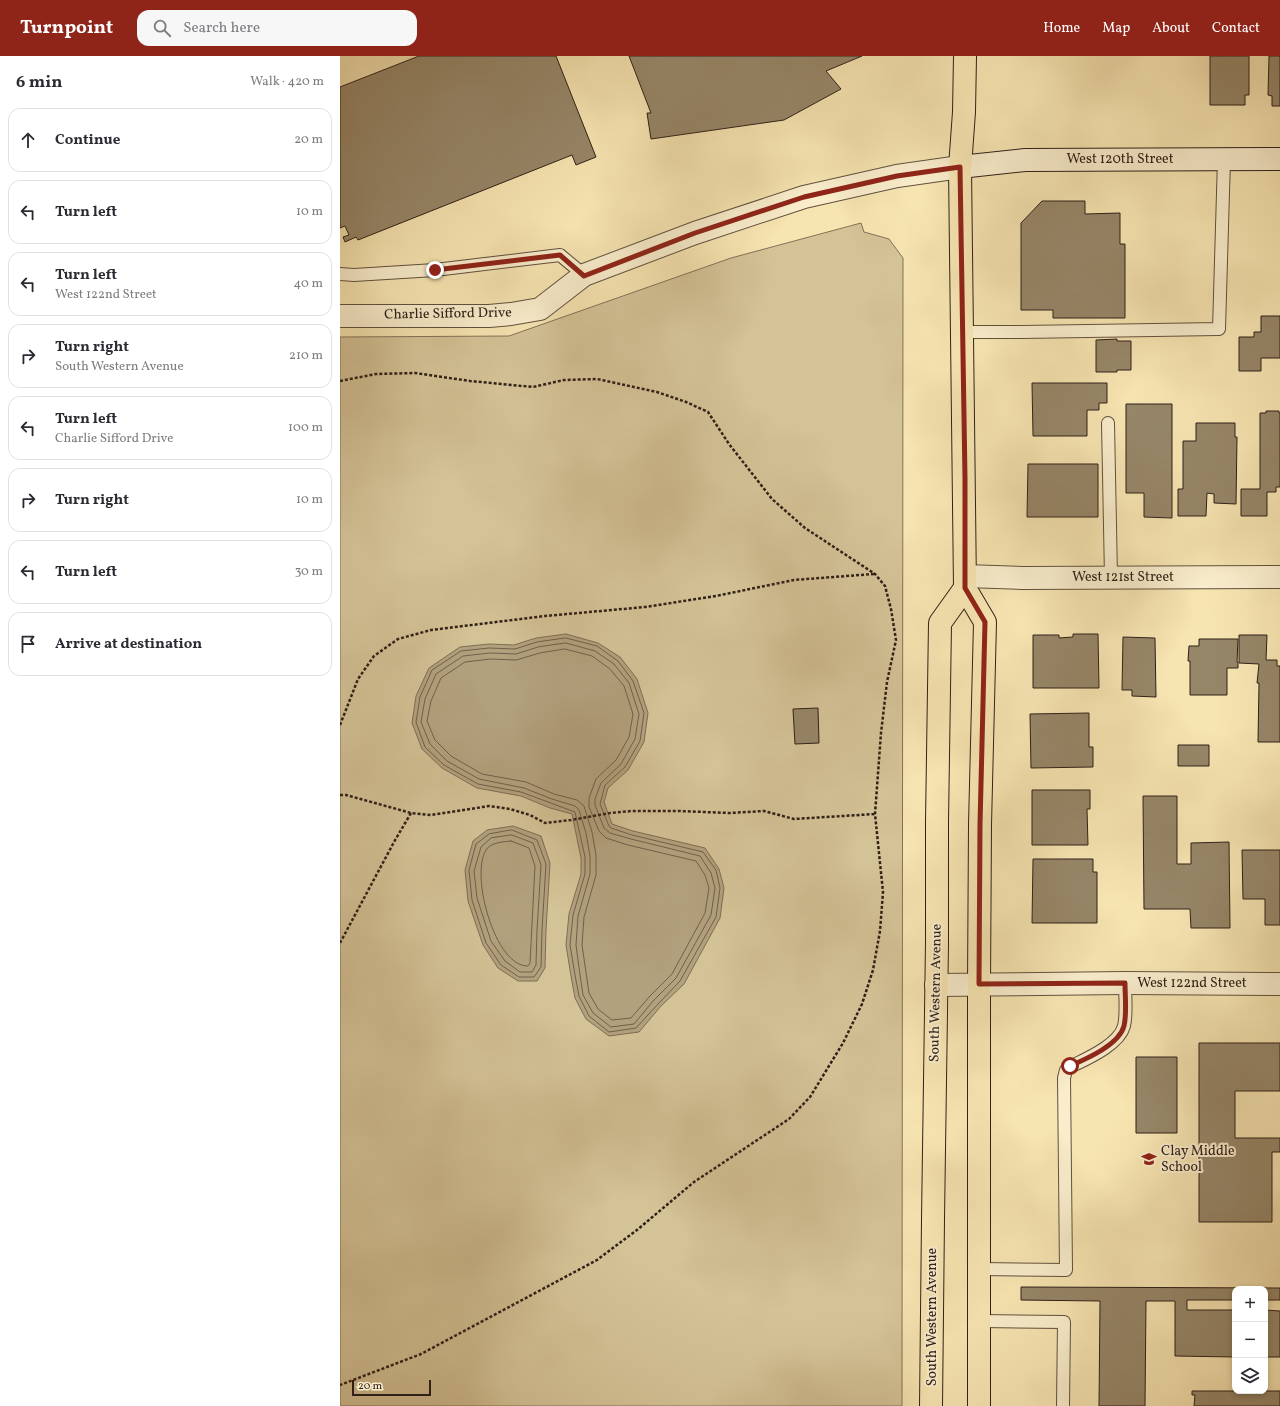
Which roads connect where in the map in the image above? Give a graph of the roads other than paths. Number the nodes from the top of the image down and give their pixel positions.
1 (965, 56) edge
2 (1224, 159) junction
3 (1280, 159) edge
4 (960, 167) junction
5 (340, 274) edge
6 (584, 276) junction
7 (340, 316) edge
8 (962, 332) junction
9 (1108, 423) dead end
10 (1111, 577) junction
11 (1280, 577) edge
12 (965, 582) junction
13 (1125, 983) junction
14 (979, 984) junction
15 (1280, 984) edge
16 (936, 985) junction
17 (980, 1269) junction
18 (980, 1322) junction
19 (932, 1406) edge
20 (979, 1406) edge
21 (1064, 1406) edge

1 - 4 main road
2 - 3 street, West 120th Street
2 - 4 street, West 120th Street
2 - 8 lane
4 - 6 street, Charlie Sifford Drive
4 - 8 main road
5 - 6 lane
6 - 7 street, Charlie Sifford Drive
8 - 12 main road
9 - 10 lane
10 - 11 street, West 121st Street
10 - 12 street, West 121st Street
12 - 14 main road
12 - 16 main road, South Western Avenue
13 - 14 street, West 122nd Street
13 - 15 street, West 122nd Street
13 - 17 lane
14 - 16 street, West 122nd Street
14 - 17 main road
16 - 19 main road, South Western Avenue
17 - 18 main road
18 - 20 main road
18 - 21 lane

